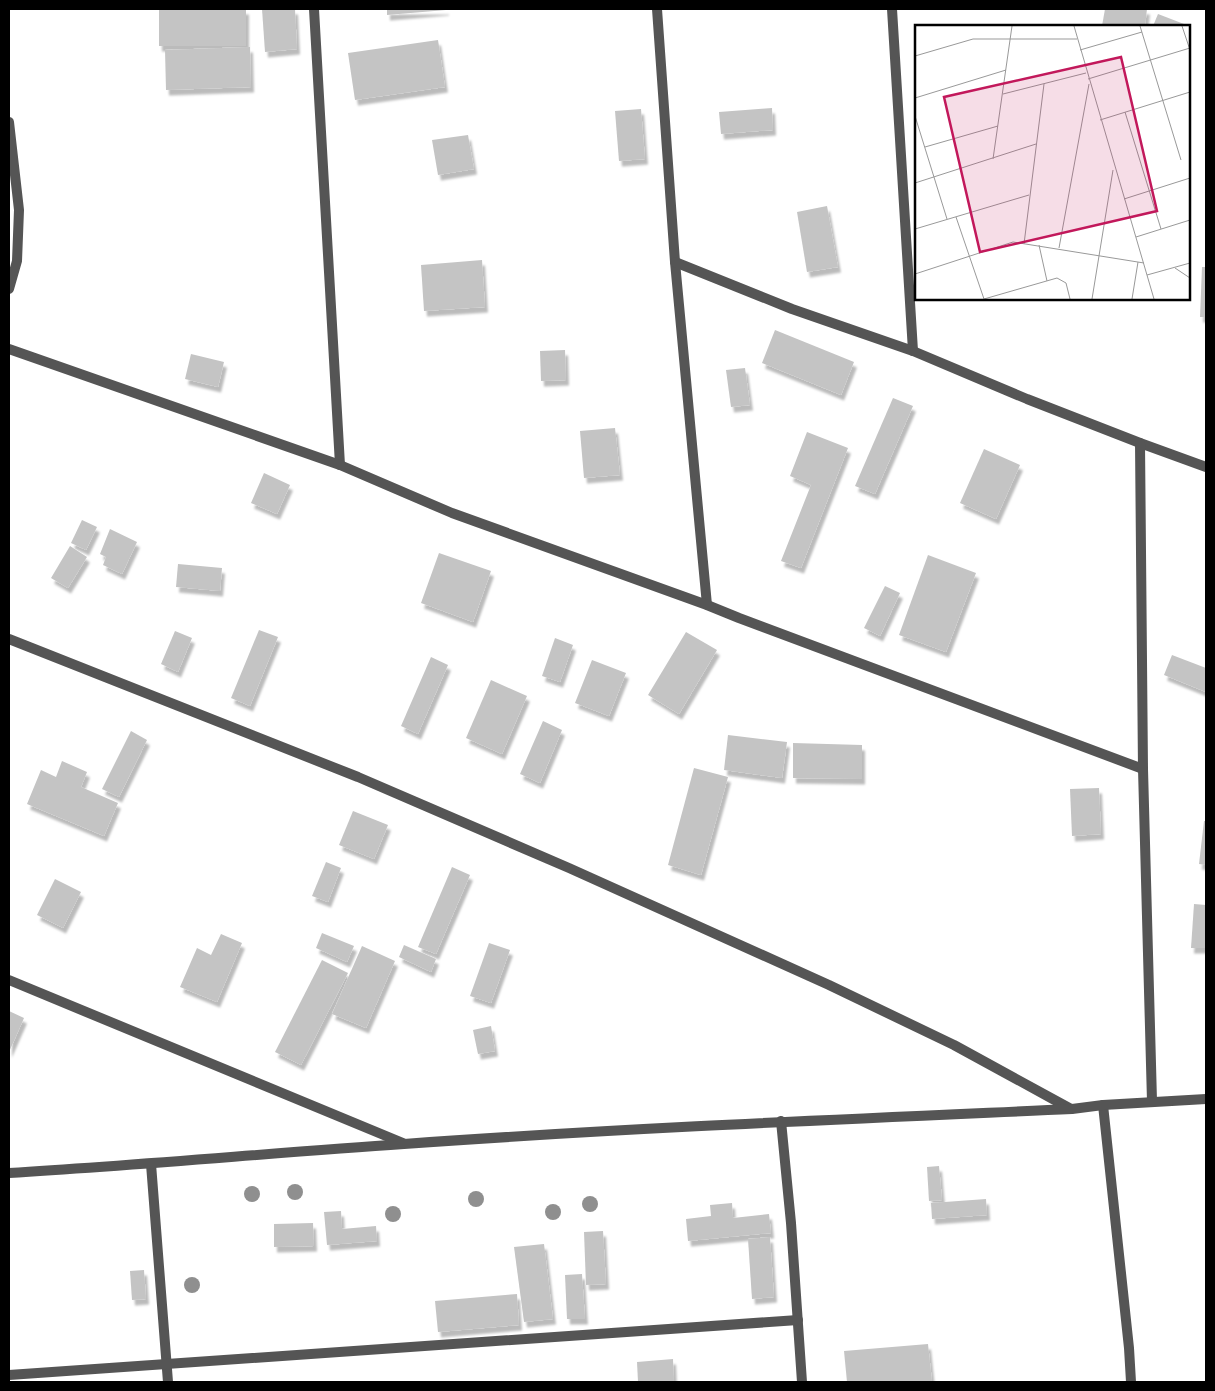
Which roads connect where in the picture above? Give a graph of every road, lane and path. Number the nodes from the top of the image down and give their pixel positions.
1 (314, 9) edge
2 (657, 9) edge
3 (892, 9) edge
4 (9, 122) edge
5 (675, 262) junction
6 (9, 289) edge
7 (9, 349) edge
8 (913, 351) junction
9 (1140, 443) junction
10 (340, 465) junction
11 (1206, 467) edge
12 (707, 605) junction
13 (9, 639) edge
14 (1143, 769) junction
15 (9, 980) edge
16 (1206, 1099) edge
17 (1152, 1102) junction
18 (1103, 1105) junction
19 (1072, 1110) junction
20 (780, 1122) junction
21 (404, 1144) junction
22 (150, 1164) junction
23 (9, 1173) edge
24 (798, 1320) junction
25 (167, 1364) junction
26 (9, 1375) edge
27 (168, 1382) edge
28 (802, 1382) edge
29 (1131, 1382) edge

1 - 10 street
2 - 5 street
3 - 8 street
4 - 6 street
5 - 8 street
5 - 12 street
7 - 10 street
8 - 9 street
9 - 11 street
9 - 14 street
10 - 12 street
12 - 14 street
13 - 19 street
14 - 17 street
15 - 21 street
16 - 17 street
17 - 18 street
18 - 19 street
18 - 29 street
19 - 20 street
20 - 21 street
20 - 24 street
21 - 22 street
22 - 23 street
22 - 25 street
24 - 25 street
24 - 28 street
25 - 26 street
25 - 27 street

